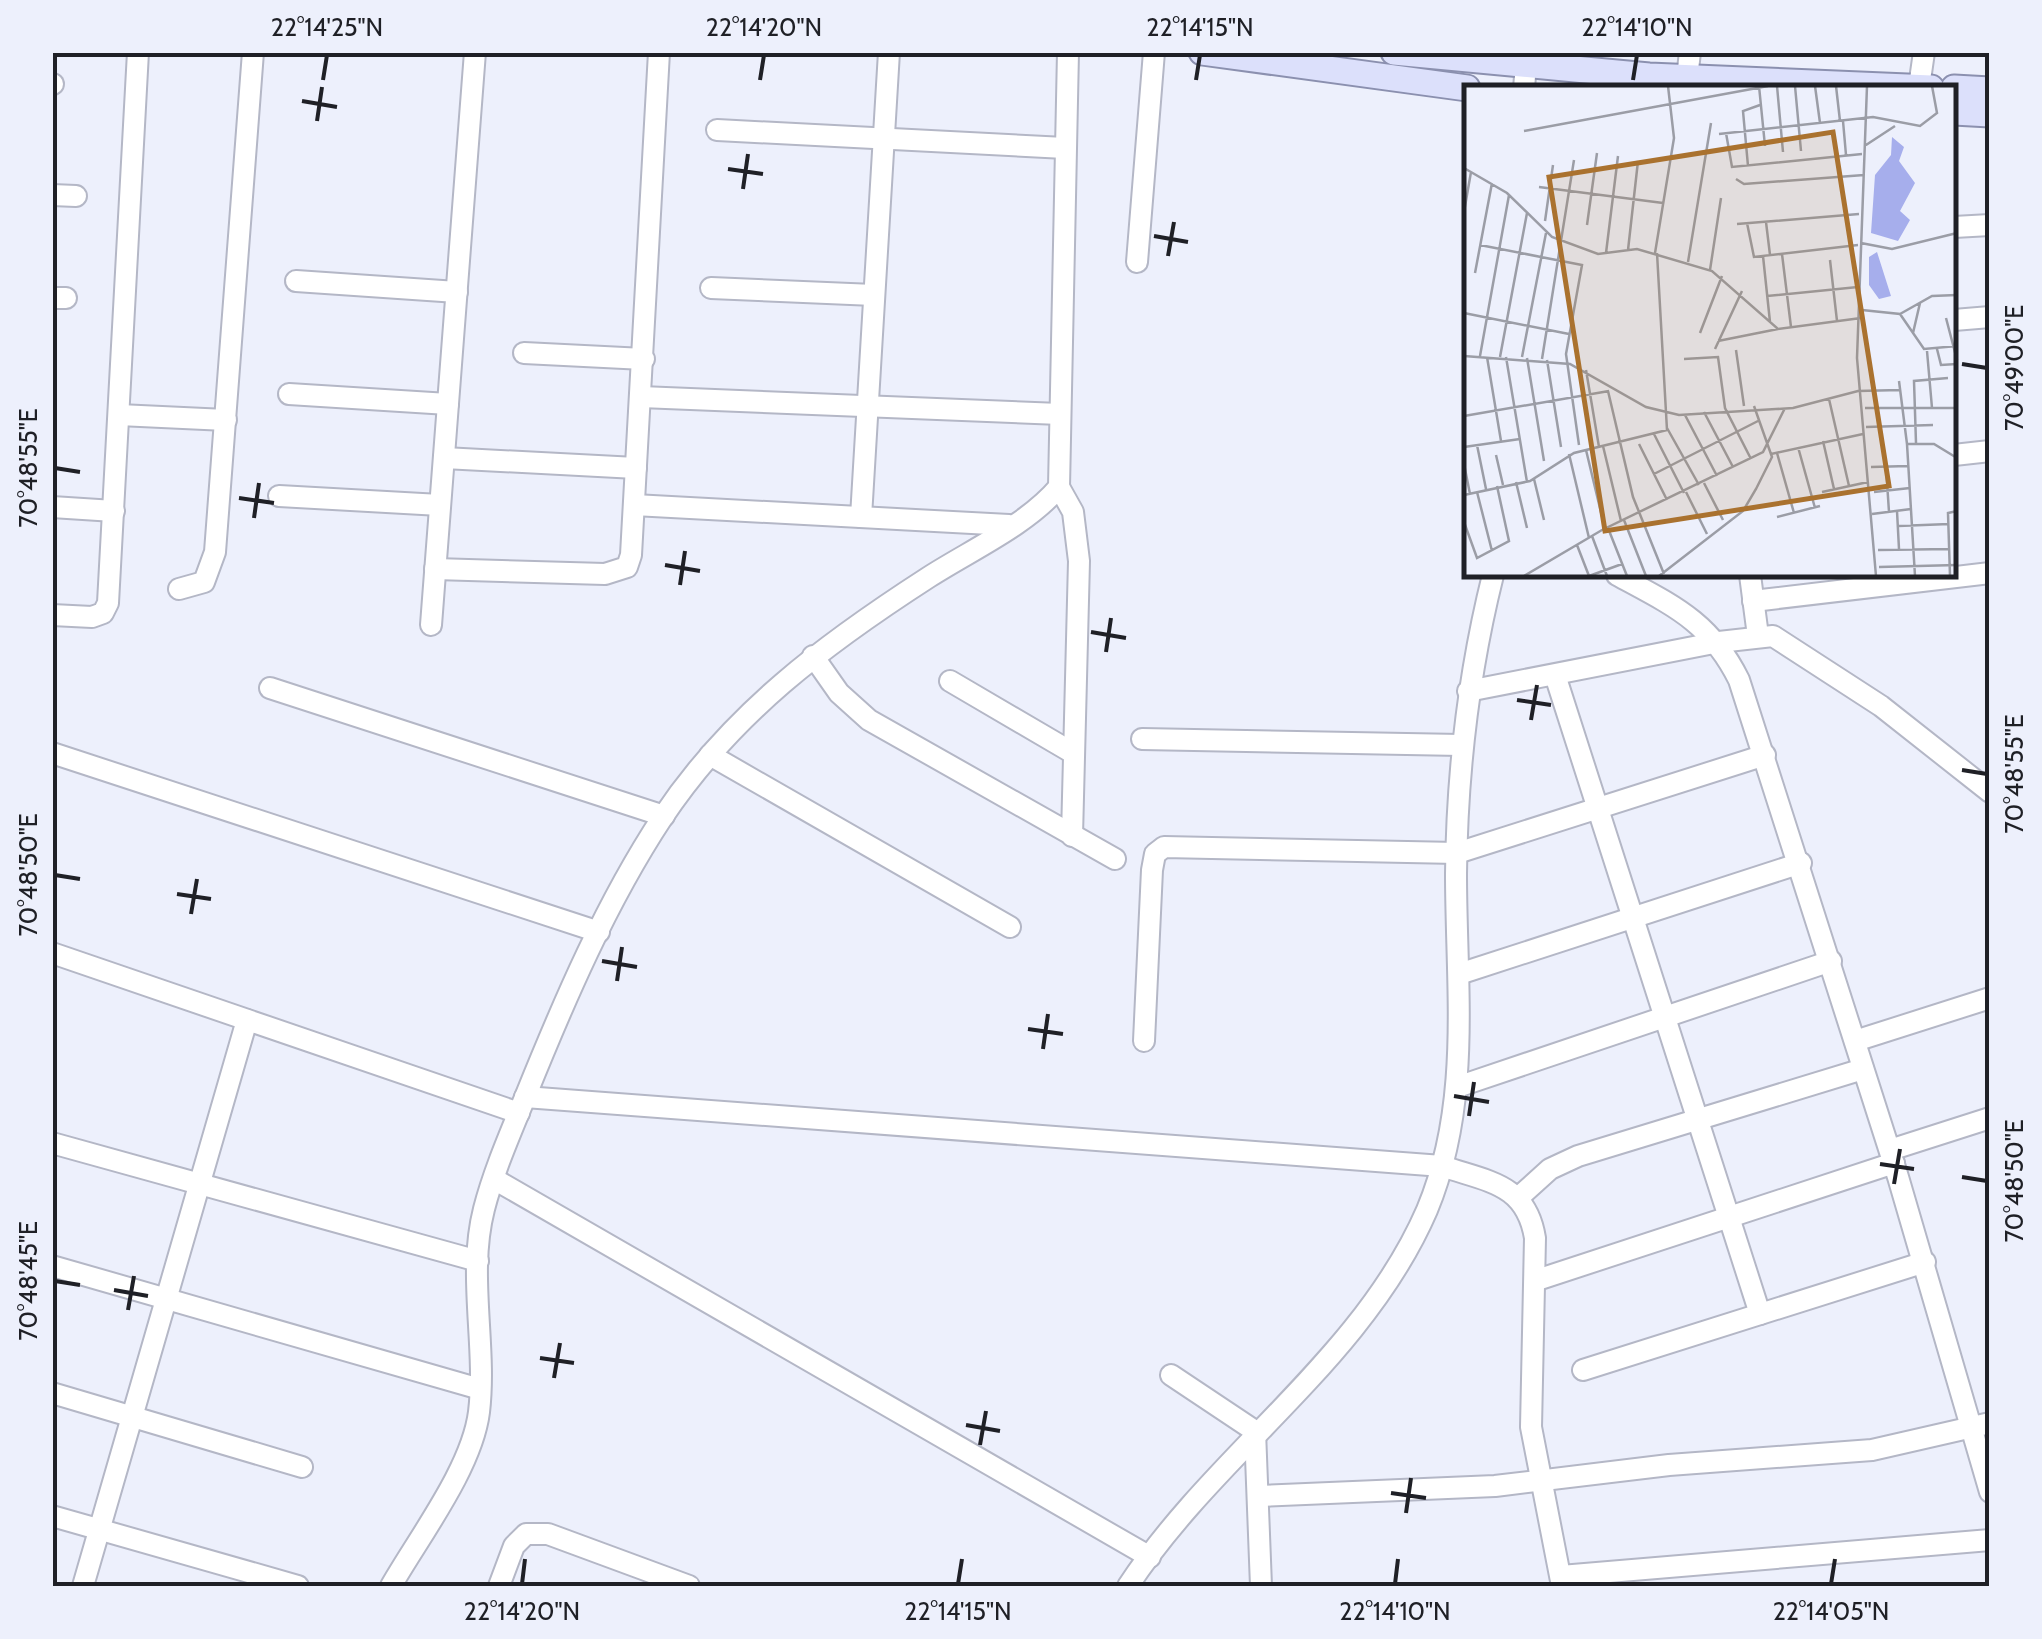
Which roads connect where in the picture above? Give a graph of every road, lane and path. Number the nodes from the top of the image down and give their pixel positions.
1 (138, 52) edge
2 (253, 52) edge
3 (475, 52) edge
4 (659, 52) edge
5 (889, 52) edge
6 (1068, 52) edge
7 (1154, 52) edge
8 (1202, 52) edge
9 (1394, 52) edge
10 (1924, 52) edge
11 (1581, 61) edge
12 (1688, 65) edge
13 (1481, 67) edge
14 (1525, 76) edge
15 (1898, 85) edge
16 (1919, 85) edge
17 (1464, 88) edge
18 (1957, 88) edge
19 (1990, 90) edge
20 (1957, 112) edge
21 (1990, 114) edge
22 (716, 130) dead end
23 (884, 138) junction
24 (1065, 148) junction
25 (52, 194) edge
26 (76, 196) dead end
27 (1990, 225) edge
28 (1957, 227) edge
29 (1136, 262) dead end
30 (296, 281) dead end
31 (711, 288) dead end
32 (456, 292) junction
33 (874, 295) junction
34 (1990, 317) edge
35 (1957, 320) edge
36 (524, 353) dead end
37 (644, 359) junction
38 (289, 394) dead end
39 (641, 397) junction
40 (448, 404) junction
41 (867, 408) junction
42 (1060, 414) junction
43 (119, 415) junction
44 (226, 420) junction
45 (1990, 451) edge
46 (1957, 455) edge
47 (444, 458) junction
48 (636, 468) junction
49 (1059, 487) junction
50 (278, 496) dead end
51 (440, 505) junction
52 (634, 505) junction
53 (52, 507) edge
54 (114, 511) junction
55 (862, 517) junction
56 (1010, 525) junction
57 (435, 569) junction
58 (1990, 573) edge
59 (1957, 577) edge
60 (1491, 578) edge
61 (1622, 578) edge
62 (1750, 578) edge
63 (1948, 578) edge
64 (179, 589) dead end
65 (1754, 601) junction
66 (52, 614) edge
67 (431, 625) dead end
68 (1758, 636) junction
69 (1720, 642) junction
70 (813, 656) junction
71 (1555, 675) junction
72 (950, 682) dead end
73 (270, 688) dead end
74 (1468, 691) junction
75 (1142, 739) dead end
76 (1461, 745) junction
77 (52, 753) edge
78 (1073, 753) junction
79 (710, 755) junction
80 (1765, 755) junction
81 (1990, 792) edge
82 (1597, 810) junction
83 (664, 816) junction
84 (1072, 836) junction
85 (1457, 853) junction
86 (1115, 859) dead end
87 (1801, 863) junction
88 (1633, 918) junction
89 (1010, 927) dead end
90 (599, 932) junction
91 (52, 953) edge
92 (1831, 961) junction
93 (1460, 974) junction
94 (1990, 998) edge
95 (1666, 1017) junction
96 (247, 1020) junction
97 (1144, 1041) dead end
98 (1855, 1041) junction
99 (1863, 1069) junction
100 (1457, 1087) junction
101 (522, 1105) junction
102 (1990, 1118) edge
103 (1698, 1119) junction
104 (52, 1143) edge
105 (1892, 1156) junction
106 (1442, 1166) junction
107 (494, 1179) junction
108 (198, 1185) junction
109 (1519, 1197) junction
110 (1730, 1216) junction
111 (478, 1261) junction
112 (1924, 1262) junction
113 (52, 1266) edge
114 (1537, 1280) junction
115 (166, 1299) junction
116 (1760, 1314) junction
117 (1584, 1370) dead end
118 (1171, 1375) dead end
119 (480, 1389) junction
120 (52, 1393) edge
121 (132, 1417) junction
122 (1981, 1426) edge
123 (1255, 1432) junction
124 (302, 1468) dead end
125 (1538, 1481) junction
126 (1990, 1492) edge
127 (1258, 1496) junction
128 (52, 1516) edge
129 (100, 1529) junction
130 (1990, 1540) edge
131 (1150, 1557) junction
132 (1561, 1581) edge
133 (83, 1586) edge
134 (298, 1586) edge
135 (391, 1586) edge
136 (500, 1586) edge
137 (689, 1586) edge
138 (1128, 1586) edge
139 (1260, 1586) edge

1 - 43 street
2 - 44 street
3 - 32 street
4 - 37 street
5 - 23 street
6 - 24 street
7 - 29 street
8 - 17 main road
9 - 13 main road
10 - 16 street
11 - 12 main road
11 - 14 main road
12 - 15 main road
13 - 14 main road
18 - 19 main road
20 - 21 main road
22 - 23 street
23 - 24 street
23 - 33 street
24 - 42 street
25 - 26 street
27 - 28 street
30 - 32 street
31 - 33 street
32 - 40 street
33 - 41 street
34 - 35 street
36 - 37 street
37 - 39 street
38 - 40 street
39 - 41 street
39 - 48 street
40 - 47 street
41 - 42 street
41 - 55 street
42 - 49 street
43 - 44 street
43 - 54 street
44 - 64 street
45 - 46 street
47 - 48 street
47 - 51 street
48 - 52 street
49 - 56 street
49 - 78 street
50 - 51 street
51 - 57 street
52 - 55 street
52 - 57 street
53 - 54 street
54 - 66 street
55 - 56 street
56 - 70 street
57 - 67 street
58 - 59 street
60 - 74 street
61 - 69 street
62 - 65 street
63 - 65 street
65 - 68 street
68 - 69 street
68 - 81 street
69 - 71 street
69 - 80 street
70 - 79 street
70 - 84 street
71 - 74 street
71 - 82 street
72 - 78 street
73 - 83 street
74 - 76 street
75 - 76 street
76 - 85 street
77 - 90 street
78 - 84 street
79 - 83 street
79 - 89 street
80 - 82 street
80 - 87 street
82 - 85 street
82 - 88 street
83 - 90 street
84 - 86 street
85 - 93 street
85 - 97 street
87 - 88 street
87 - 92 street
88 - 93 street
88 - 95 street
90 - 101 street
91 - 96 street
92 - 95 street
92 - 98 street
93 - 100 street
94 - 98 street
95 - 100 street
95 - 103 street
96 - 101 street
96 - 108 street
98 - 99 street
99 - 103 street
99 - 105 street
100 - 106 street
101 - 106 street
101 - 107 street
102 - 105 street
103 - 109 street
103 - 110 street
104 - 108 street
105 - 110 street
105 - 112 street
106 - 109 street
106 - 123 street
107 - 111 street
107 - 131 street
108 - 111 street
108 - 115 street
109 - 114 street
110 - 114 street
110 - 116 street
111 - 119 street
112 - 116 street
112 - 122 street
113 - 115 street
114 - 125 street
115 - 119 street
115 - 121 street
116 - 117 street
118 - 123 street
119 - 135 street
120 - 121 street
121 - 124 street
121 - 129 street
122 - 125 street
122 - 126 street
123 - 127 street
123 - 131 street
125 - 127 street
125 - 132 street
127 - 139 street
128 - 129 street
129 - 133 street
129 - 134 street
130 - 132 street
131 - 138 street
136 - 137 street

